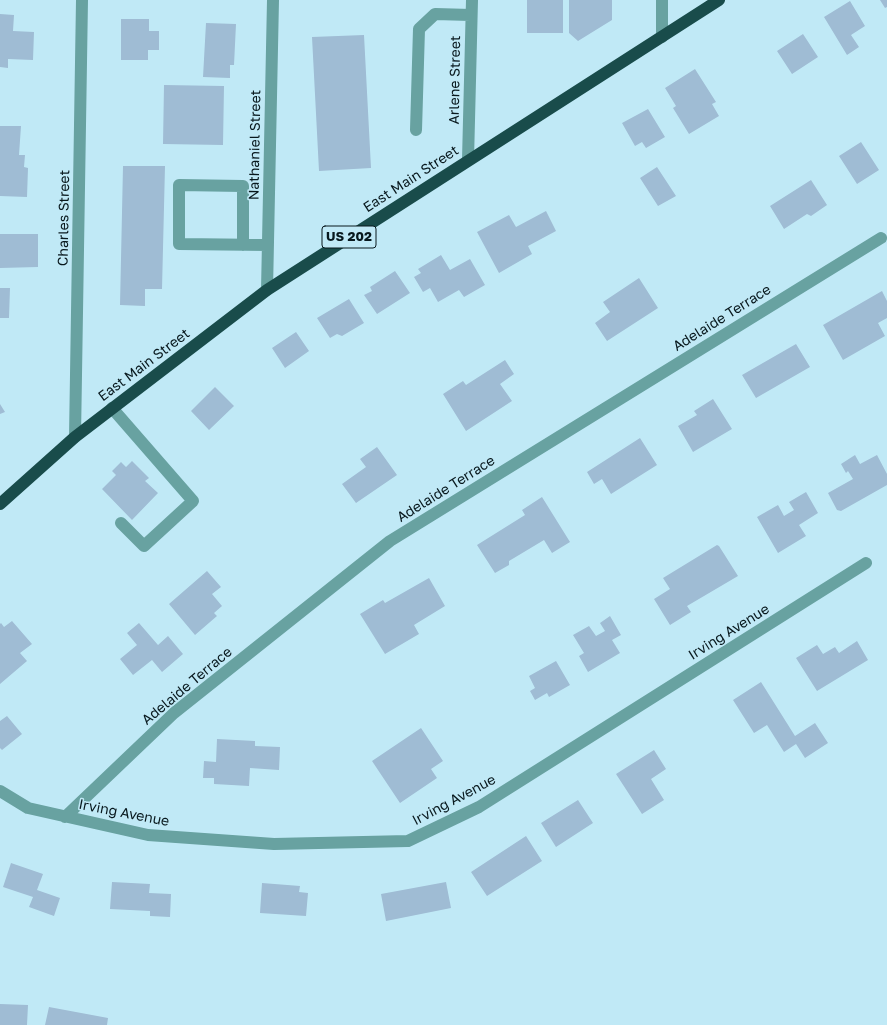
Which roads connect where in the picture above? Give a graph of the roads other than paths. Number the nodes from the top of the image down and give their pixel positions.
1 (82, 0) edge
2 (273, 0) edge
3 (472, 0) edge
4 (662, 0) edge
5 (719, 0) edge
6 (471, 15) junction
7 (662, 37) junction
8 (416, 130) dead end
9 (468, 160) junction
10 (880, 238) dead end
11 (243, 245) junction
12 (268, 245) junction
13 (267, 290) junction
14 (112, 408) junction
15 (75, 437) junction
16 (0, 504) edge
17 (121, 523) dead end
18 (866, 563) dead end
19 (0, 792) edge
20 (65, 817) junction

1 - 15 street, Charles Street
2 - 12 street, Nathaniel Street
3 - 6 street, Arlene Street
4 - 7 street
5 - 7 highway, East Main Street / US 202
6 - 8 street
6 - 9 street, Arlene Street
7 - 9 highway, East Main Street / US 202
9 - 13 highway, East Main Street / US 202
10 - 20 street, Adelaide Terrace
11 - 11 street
11 - 12 street
12 - 13 street, Nathaniel Street
13 - 14 highway, East Main Street / US 202
14 - 15 highway, East Main Street / US 202
14 - 17 street
15 - 16 highway, East Main Street / US 202
18 - 20 street, Irving Avenue
19 - 20 street, Irving Avenue

